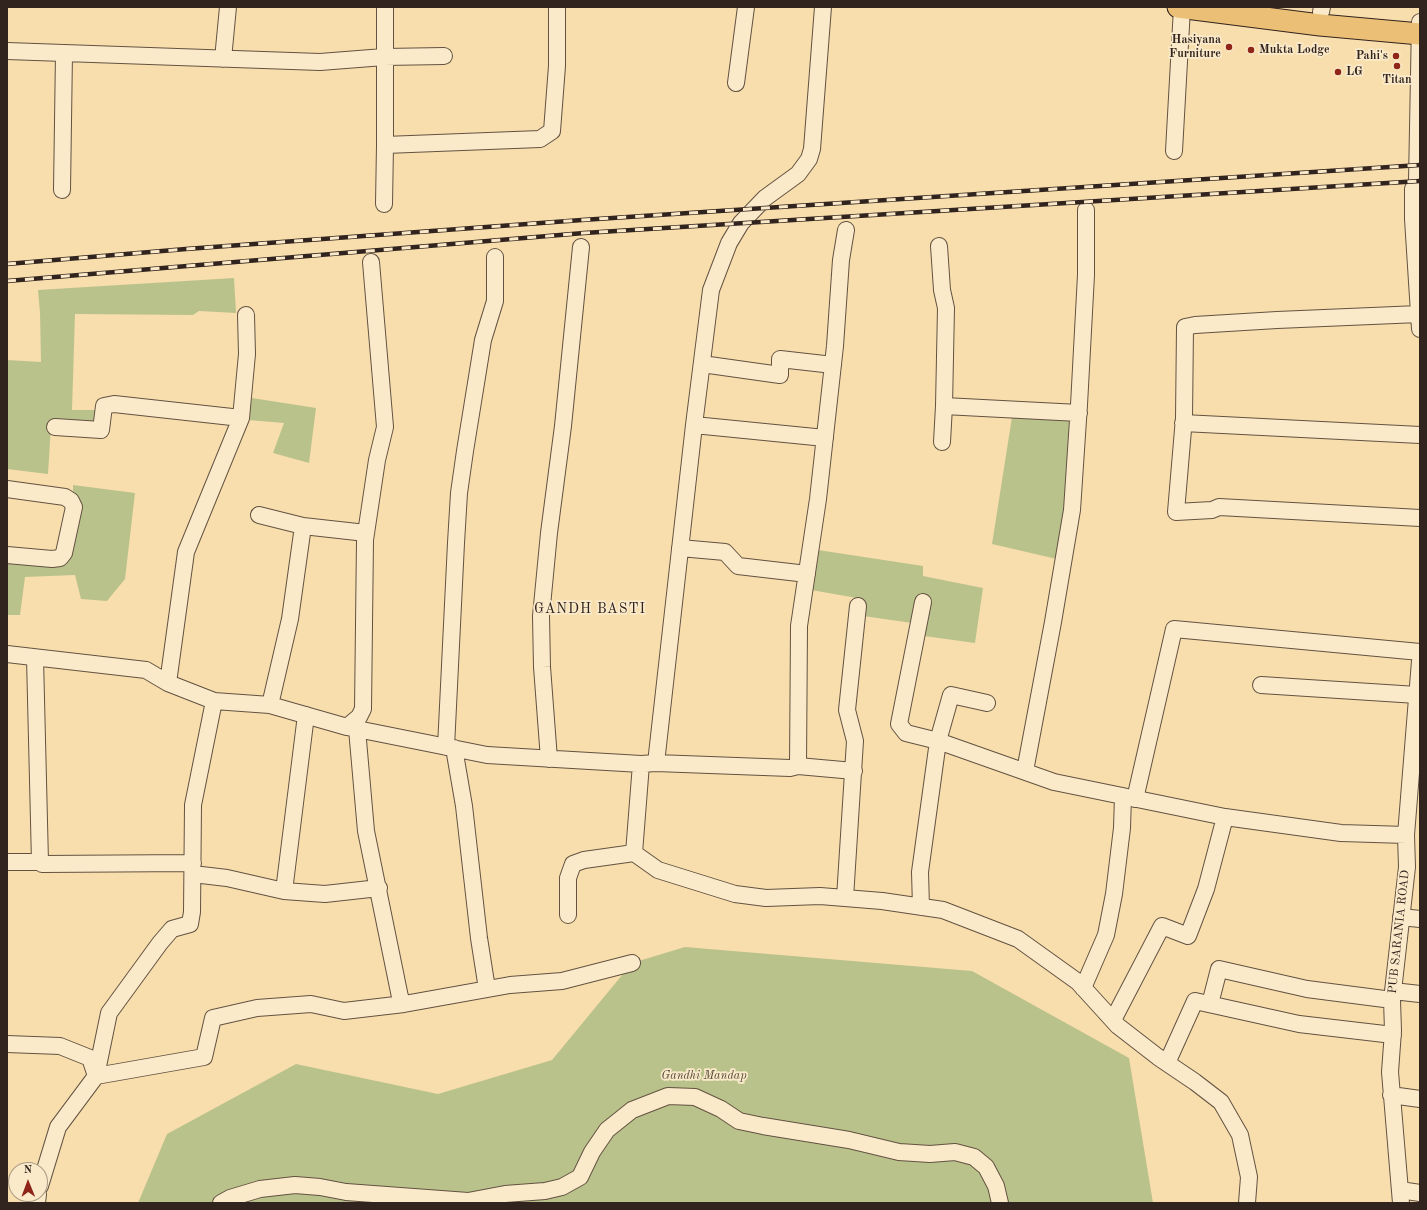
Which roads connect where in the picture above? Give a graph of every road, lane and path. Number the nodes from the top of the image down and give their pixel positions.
1 (228, 7) edge
2 (385, 7) edge
3 (557, 7) edge
4 (746, 7) edge
5 (823, 7) edge
6 (1285, 7) edge
7 (1180, 8) edge
8 (1321, 10) edge
9 (1420, 28) edge
10 (7, 51) edge
11 (64, 53) junction
12 (444, 56) dead end
13 (384, 57) junction
14 (223, 59) junction
15 (736, 83) dead end
16 (386, 145) junction
17 (1174, 151) dead end
18 (62, 190) dead end
19 (384, 204) dead end
20 (1086, 210) dead end
21 (846, 230) dead end
22 (939, 246) dead end
23 (581, 247) dead end
24 (495, 257) dead end
25 (371, 262) dead end
26 (246, 315) dead end
27 (1420, 322) edge
28 (702, 364) junction
29 (833, 365) junction
30 (944, 406) junction
31 (1079, 413) junction
32 (241, 418) junction
33 (1183, 423) junction
34 (694, 425) junction
35 (55, 427) dead end
36 (1420, 435) edge
37 (825, 438) junction
38 (942, 442) dead end
39 (7, 489) edge
40 (259, 515) dead end
41 (1420, 518) edge
42 (303, 526) junction
43 (366, 533) junction
44 (680, 548) junction
45 (7, 555) edge
46 (807, 574) junction
47 (923, 602) dead end
48 (858, 606) dead end
49 (1420, 652) edge
50 (7, 654) edge
51 (35, 658) junction
52 (1420, 661) edge
53 (1419, 679) edge
54 (168, 683) junction
55 (1261, 686) dead end
56 (1417, 695) junction
57 (214, 700) junction
58 (987, 703) dead end
59 (270, 705) junction
60 (306, 715) junction
61 (352, 728) junction
62 (938, 741) junction
63 (450, 748) junction
64 (549, 759) junction
65 (648, 764) junction
66 (798, 766) junction
67 (1024, 771) junction
68 (854, 772) junction
69 (1129, 798) junction
70 (1225, 817) junction
71 (1411, 828) edge
72 (634, 853) junction
73 (7, 862) edge
74 (40, 862) junction
75 (193, 869) junction
76 (379, 888) junction
77 (284, 891) junction
78 (845, 898) junction
79 (921, 907) junction
80 (568, 915) dead end
81 (1401, 917) junction
82 (1420, 919) edge
83 (632, 963) dead end
84 (1083, 988) junction
85 (487, 989) junction
86 (1420, 994) edge
87 (1392, 996) junction
88 (404, 1004) junction
89 (1210, 1004) junction
90 (1113, 1020) junction
91 (1393, 1034) junction
92 (7, 1044) edge
93 (1167, 1063) junction
94 (96, 1076) junction
95 (1391, 1095) junction
96 (1420, 1099) edge
97 (47, 1162) edge
98 (1420, 1193) edge
99 (1400, 1197) edge
100 (221, 1203) edge
101 (1000, 1203) edge
102 (1251, 1203) edge

1 - 14 street
2 - 13 street
3 - 16 street
4 - 15 street
5 - 28 street
6 - 8 main road
7 - 9 main road
7 - 17 street
8 - 9 main road
9 - 27 street
10 - 11 street
11 - 14 street
11 - 18 street
12 - 13 street
13 - 14 street
13 - 16 street
16 - 19 street
20 - 31 street
21 - 29 street
22 - 30 street
23 - 64 street
24 - 63 street
25 - 43 street
26 - 32 street
27 - 33 street
28 - 29 street
28 - 34 street
29 - 37 street
30 - 31 street
30 - 38 street
31 - 67 street
32 - 35 street
32 - 54 street
33 - 36 street
33 - 41 street
34 - 37 street
34 - 44 street
37 - 46 street
39 - 45 street
40 - 42 street
42 - 43 street
42 - 59 street
43 - 61 street
44 - 46 street
44 - 65 street
46 - 66 street
47 - 62 street
48 - 68 street
49 - 69 street
50 - 51 street
51 - 54 street
51 - 74 street
52 - 53 street, PUB SARANIA ROAD
53 - 56 street, PUB SARANIA ROAD
54 - 57 street
55 - 56 street
56 - 71 street, PUB SARANIA ROAD
57 - 59 street
57 - 75 street
58 - 62 street
59 - 60 street
60 - 61 street
60 - 77 street
61 - 63 street
61 - 76 street
62 - 67 street
62 - 79 street
63 - 64 street
63 - 85 street
64 - 65 street
65 - 66 street
65 - 72 street
66 - 68 street
67 - 69 street
68 - 78 street
69 - 70 street
69 - 84 street
70 - 71 street
70 - 90 street
71 - 81 street, PUB SARANIA ROAD
72 - 78 street
72 - 80 street
73 - 74 street
74 - 75 street
75 - 77 street
75 - 94 street
76 - 77 street
76 - 88 street
78 - 79 street
79 - 84 street
81 - 82 street
81 - 87 street, PUB SARANIA ROAD
83 - 85 street
84 - 90 street
85 - 88 street
86 - 87 street
87 - 89 street
87 - 91 street, PUB SARANIA ROAD
88 - 94 street
89 - 91 street
89 - 93 street
90 - 93 street
91 - 95 street, PUB SARANIA ROAD
92 - 94 street
93 - 102 street
94 - 97 street
95 - 96 street
95 - 99 street, PUB SARANIA ROAD
98 - 99 street
100 - 101 street

